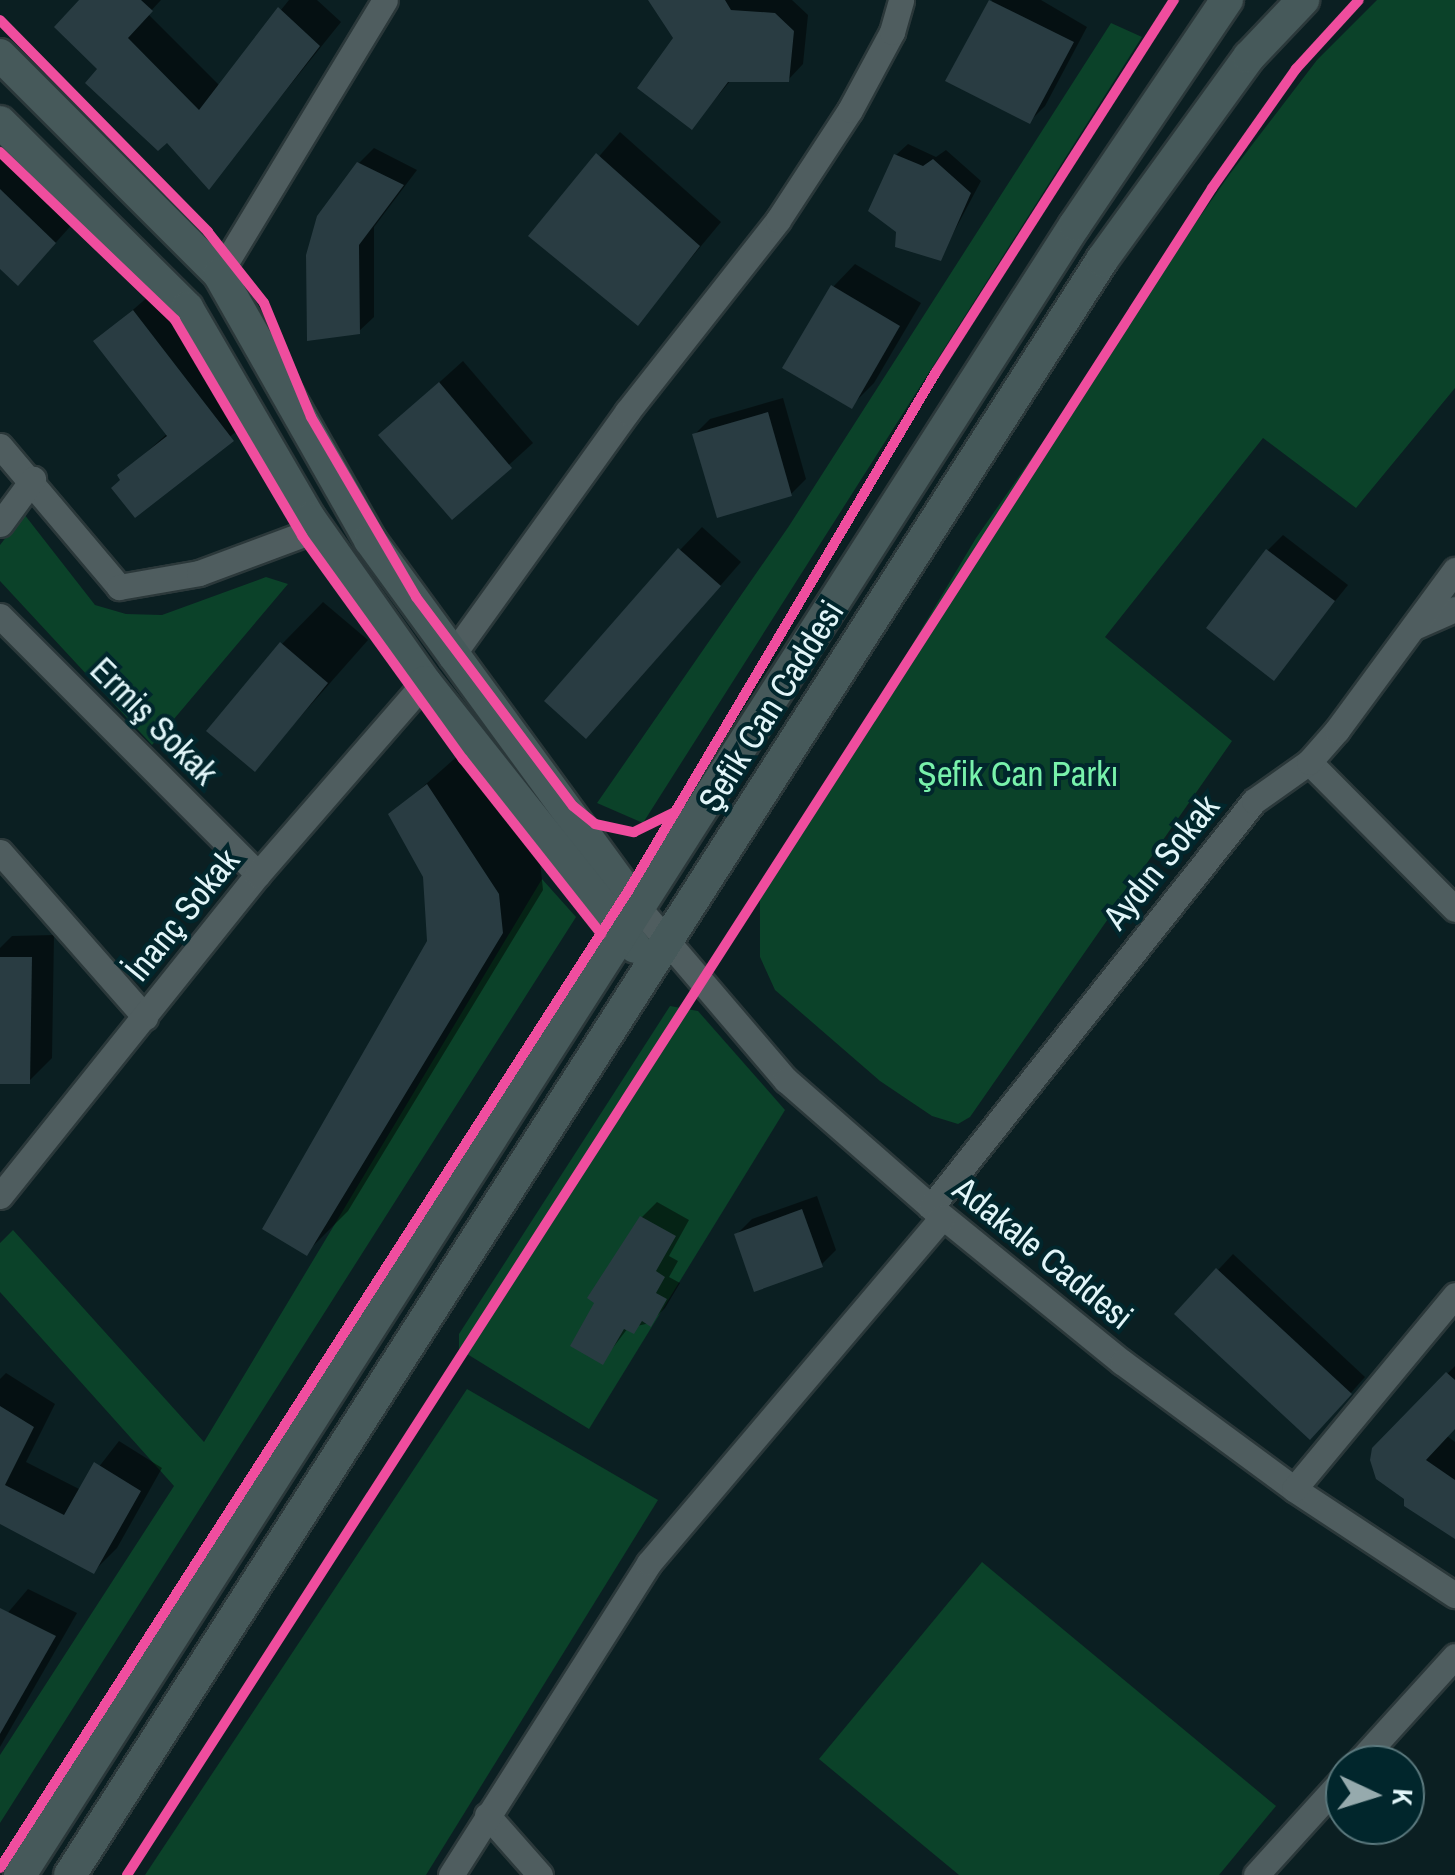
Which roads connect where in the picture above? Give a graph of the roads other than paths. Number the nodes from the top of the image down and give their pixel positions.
1 (385, 0) edge
2 (901, 0) edge
3 (1227, 0) edge
4 (1303, 0) edge
5 (0, 55) edge
6 (0, 122) edge
7 (219, 274) junction
8 (0, 446) edge
9 (34, 478) junction
10 (0, 524) edge
11 (317, 529) junction
12 (1455, 570) edge
13 (1455, 609) edge
14 (0, 616) edge
15 (1413, 628) junction
16 (451, 657) junction
17 (425, 682) junction
18 (1309, 762) junction
19 (0, 852) edge
20 (258, 874) junction
21 (1455, 910) edge
22 (630, 920) junction
23 (661, 952) junction
24 (145, 1017) junction
25 (0, 1196) edge
26 (936, 1212) junction
27 (1455, 1295) edge
28 (1294, 1489) junction
29 (1455, 1595) edge
30 (1455, 1656) edge
31 (1374, 1745) edge
32 (1325, 1799) edge
33 (487, 1815) junction
34 (20, 1875) edge
35 (70, 1875) edge
36 (452, 1875) edge
37 (540, 1875) edge
38 (1256, 1875) edge

1 - 7 street
2 - 16 street
3 - 22 main road, Şefik Can Caddesi
4 - 23 main road, Şefik Can Caddesi
5 - 7 main road
6 - 11 main road
7 - 16 main road
8 - 9 street
9 - 10 street
9 - 11 street
11 - 17 main road
12 - 15 street, Aydın Sokak
13 - 15 street
14 - 20 street, Ermiş Sokak
15 - 18 street, Aydın Sokak
16 - 22 main road
17 - 20 street, İnanç Sokak
17 - 22 main road
18 - 21 street
18 - 26 street, Aydın Sokak
19 - 24 street
20 - 24 street, İnanç Sokak
22 - 23 main road
22 - 34 main road, Şefik Can Caddesi
23 - 26 street, Adakale Caddesi
23 - 35 main road, Şefik Can Caddesi
24 - 25 street, İnanç Sokak
26 - 28 street, Adakale Caddesi
26 - 33 street, Aydın Sokak
27 - 28 street
28 - 29 street, Adakale Caddesi
30 - 31 street
32 - 38 street
33 - 36 street, Aydın Sokak
33 - 37 street

